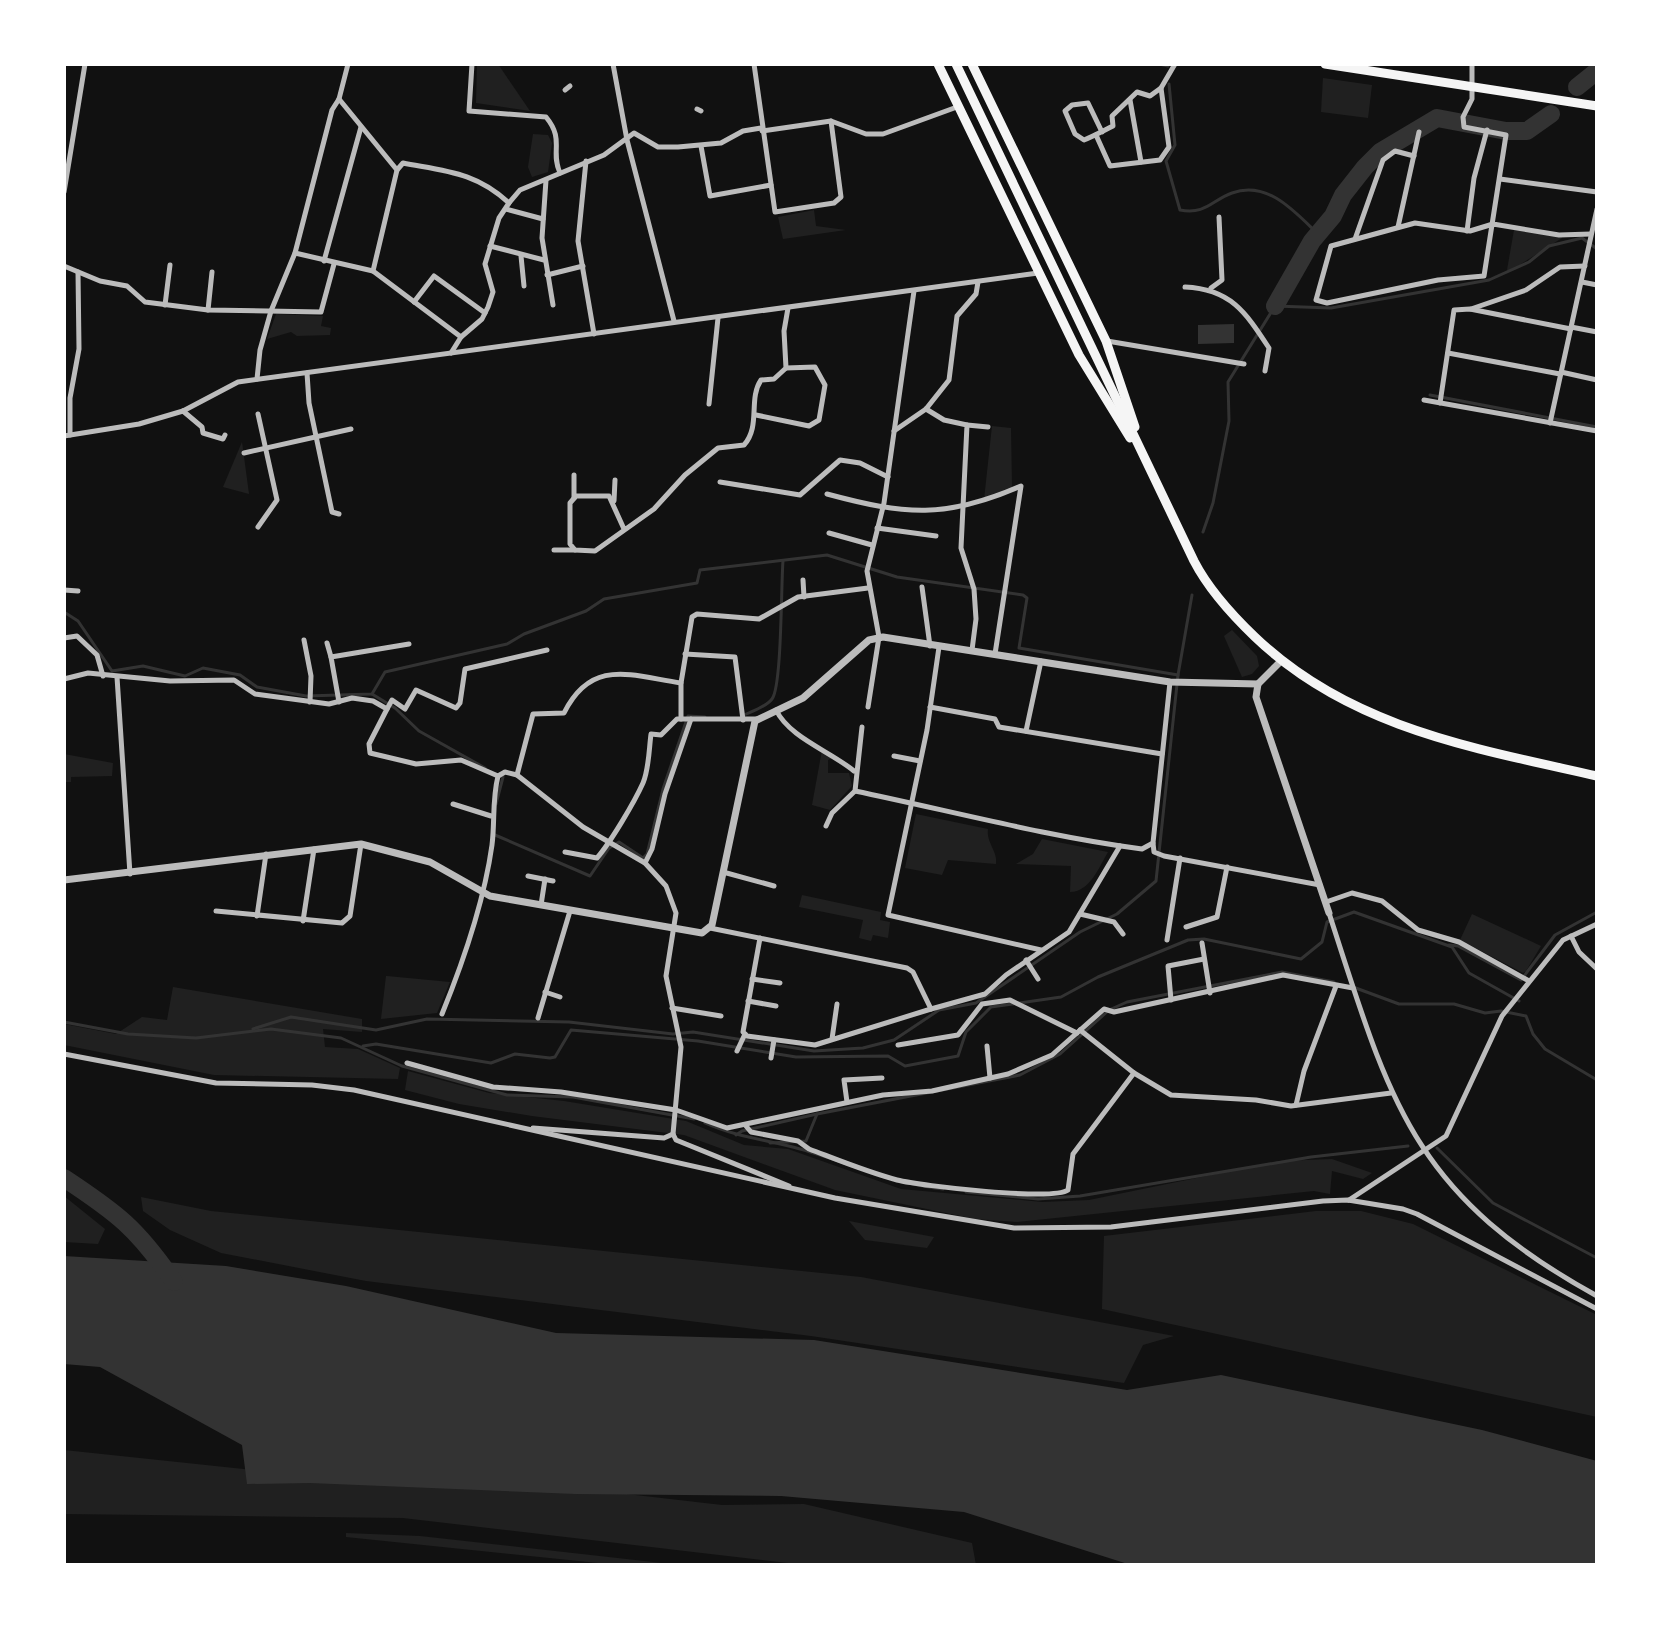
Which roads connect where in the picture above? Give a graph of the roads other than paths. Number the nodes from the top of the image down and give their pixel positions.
1 (85, 64) edge
2 (348, 64) edge
3 (472, 64) edge
4 (613, 64) edge
5 (754, 64) edge
6 (938, 64) edge
7 (956, 64) edge
8 (972, 64) edge
9 (1175, 64) edge
10 (1325, 64) edge
11 (1472, 64) edge
12 (1387, 68) edge
13 (1471, 86) junction
14 (1161, 88) junction
15 (339, 99) junction
16 (1130, 100) junction
17 (1597, 106) edge
18 (957, 107) junction
19 (831, 121) junction
20 (362, 127) junction
21 (761, 130) junction
22 (1487, 130) junction
23 (1419, 132) dead end
24 (1099, 134) junction
25 (627, 140) junction
26 (701, 146) junction
27 (1414, 156) junction
28 (586, 161) junction
29 (1141, 162) junction
30 (397, 170) junction
31 (560, 173) junction
32 (1500, 179) junction
33 (546, 180) junction
34 (771, 185) junction
35 (64, 192) edge
36 (1597, 192) edge
37 (507, 206) junction
38 (1597, 209) edge
39 (1219, 217) dead end
40 (543, 219) junction
41 (1596, 221) edge
42 (1493, 224) junction
43 (1398, 227) junction
44 (1467, 231) junction
45 (1355, 239) junction
46 (1590, 240) junction
47 (490, 246) junction
48 (295, 253) junction
49 (521, 256) junction
50 (544, 260) junction
51 (324, 261) junction
52 (334, 264) junction
53 (170, 265) dead end
54 (64, 266) edge
55 (583, 266) junction
56 (1585, 266) junction
57 (373, 271) junction
58 (78, 272) junction
59 (212, 272) dead end
60 (1038, 273) junction
61 (547, 275) junction
62 (978, 282) junction
63 (1582, 282) junction
64 (1597, 285) edge
65 (524, 286) dead end
66 (1185, 287) dead end
67 (1211, 288) junction
68 (914, 291) junction
69 (414, 302) junction
70 (165, 305) junction
71 (553, 305) dead end
72 (788, 308) junction
73 (1470, 309) junction
74 (208, 310) junction
75 (271, 311) junction
76 (485, 313) junction
77 (718, 318) junction
78 (674, 321) junction
79 (1571, 328) junction
80 (1597, 332) edge
81 (594, 334) junction
82 (461, 337) junction
83 (1106, 341) junction
84 (451, 353) junction
85 (1448, 353) junction
86 (713, 363) junction
87 (724, 364) dead end
88 (1244, 364) dead end
89 (786, 368) junction
90 (1265, 371) dead end
91 (307, 373) junction
92 (1560, 373) junction
93 (257, 379) junction
94 (1597, 380) edge
95 (710, 396) junction
96 (719, 397) dead end
97 (1424, 400) dead end
98 (1440, 403) junction
99 (709, 404) dead end
100 (926, 409) junction
101 (183, 411) junction
102 (258, 414) dead end
103 (756, 415) junction
104 (1550, 423) junction
105 (967, 425) junction
106 (988, 427) dead end
107 (351, 429) dead end
108 (894, 431) junction
109 (1597, 431) edge
110 (225, 435) dead end
111 (67, 436) edge
112 (316, 437) junction
113 (265, 448) junction
114 (244, 453) dead end
115 (1146, 461) junction
116 (574, 475) dead end
117 (888, 477) junction
118 (615, 480) dead end
119 (720, 482) dead end
120 (827, 494) dead end
121 (574, 498) junction
122 (614, 502) junction
123 (964, 505) junction
124 (559, 508) dead end
125 (570, 508) junction
126 (882, 509) junction
127 (339, 514) dead end
128 (256, 517) dead end
129 (877, 528) junction
130 (624, 529) junction
131 (829, 533) dead end
132 (936, 536) dead end
133 (872, 545) junction
134 (554, 550) dead end
135 (575, 550) junction
136 (803, 580) dead end
137 (922, 587) dead end
138 (868, 588) junction
139 (78, 591) dead end
140 (68, 592) edge
141 (804, 597) junction
142 (879, 637) junction
143 (64, 638) edge
144 (379, 638) dead end
145 (304, 640) dead end
146 (327, 643) dead end
147 (409, 644) dead end
148 (930, 646) junction
149 (939, 647) junction
150 (380, 649) junction
151 (547, 650) dead end
152 (972, 650) junction
153 (685, 654) junction
154 (995, 654) junction
155 (331, 657) junction
156 (1041, 660) junction
157 (1282, 660) junction
158 (103, 676) junction
159 (117, 677) junction
160 (64, 679) edge
161 (1170, 682) junction
162 (681, 683) junction
163 (1258, 684) junction
164 (310, 698) junction
165 (339, 702) junction
166 (868, 707) dead end
167 (930, 707) junction
168 (387, 709) junction
169 (776, 710) junction
170 (758, 718) junction
171 (681, 719) junction
172 (691, 719) junction
173 (743, 720) junction
174 (862, 727) dead end
175 (1026, 731) junction
176 (1162, 754) junction
177 (894, 756) dead end
178 (920, 761) junction
179 (854, 771) junction
180 (517, 775) junction
181 (498, 776) junction
182 (1597, 776) edge
183 (855, 791) junction
184 (912, 803) junction
185 (453, 804) dead end
186 (491, 816) junction
187 (826, 826) dead end
188 (612, 841) junction
189 (1153, 843) junction
190 (361, 844) junction
191 (1120, 846) junction
192 (314, 849) junction
193 (565, 852) dead end
194 (266, 854) junction
195 (1180, 858) junction
196 (645, 863) junction
197 (1227, 867) junction
198 (723, 872) junction
199 (130, 875) junction
200 (528, 876) dead end
201 (545, 879) junction
202 (64, 880) edge
203 (553, 881) dead end
204 (1320, 885) junction
205 (774, 886) dead end
206 (480, 893) junction
207 (1325, 902) junction
208 (541, 905) junction
209 (216, 911) dead end
210 (570, 911) junction
211 (1329, 913) joint
212 (1080, 914) junction
213 (257, 916) junction
214 (303, 921) junction
215 (1597, 924) edge
216 (1186, 927) dead end
217 (710, 928) junction
218 (674, 929) junction
219 (1123, 934) dead end
220 (1571, 936) junction
221 (760, 938) junction
222 (1167, 940) dead end
223 (1202, 943) dead end
224 (1042, 950) junction
225 (1204, 959) junction
226 (1027, 962) junction
227 (1597, 969) edge
228 (752, 979) junction
229 (1038, 979) dead end
230 (1525, 979) junction
231 (780, 983) dead end
232 (1336, 986) junction
233 (1353, 987) junction
234 (1209, 989) junction
235 (545, 992) junction
236 (985, 994) junction
237 (1170, 996) junction
238 (560, 997) dead end
239 (748, 1001) junction
240 (990, 1002) junction
241 (837, 1004) dead end
242 (776, 1006) dead end
243 (672, 1008) junction
244 (931, 1009) junction
245 (442, 1014) dead end
246 (721, 1016) dead end
247 (538, 1018) dead end
248 (1081, 1032) junction
249 (745, 1034) junction
250 (832, 1039) junction
251 (774, 1041) junction
252 (898, 1045) dead end
253 (987, 1046) dead end
254 (737, 1051) dead end
255 (64, 1054) edge
256 (771, 1058) dead end
257 (407, 1063) dead end
258 (1134, 1073) junction
259 (882, 1078) dead end
260 (990, 1078) junction
261 (1391, 1093) junction
262 (847, 1102) junction
263 (1296, 1105) junction
264 (676, 1110) junction
265 (528, 1128) junction
266 (748, 1129) junction
267 (673, 1134) junction
268 (1424, 1153) junction
269 (793, 1188) junction
270 (1348, 1200) junction
271 (1597, 1296) edge
272 (1597, 1309) edge

1 - 35 street
2 - 15 street
3 - 31 street
4 - 25 street
5 - 21 street
6 - 18 main road
7 - 115 main road
8 - 83 main road
9 - 14 street
10 - 12 main road
11 - 13 street
12 - 13 main road
13 - 17 main road
13 - 22 street
14 - 16 street
14 - 29 street
15 - 20 street
15 - 48 street
16 - 24 street
16 - 29 street
18 - 19 street
18 - 60 main road
19 - 21 street
19 - 34 street
20 - 30 street
20 - 51 street
21 - 26 street
21 - 34 street
22 - 32 street
22 - 44 street
23 - 27 street
24 - 24 street
24 - 29 street
25 - 26 street
25 - 28 street
25 - 78 street
26 - 34 street
27 - 43 street
27 - 45 street
28 - 31 street
28 - 55 street
30 - 37 street
30 - 57 street
31 - 33 street
32 - 36 street
32 - 42 street
33 - 37 street
33 - 40 street
37 - 40 street
37 - 47 street
38 - 41 street
39 - 67 street
40 - 50 street
41 - 46 street
42 - 44 street
42 - 45 street
42 - 46 street
43 - 44 street
43 - 45 street
46 - 56 street
47 - 49 street
47 - 76 street
48 - 51 street
48 - 75 street
49 - 50 street
49 - 65 street
50 - 61 street
51 - 52 street
52 - 57 street
52 - 75 street
53 - 70 street
54 - 58 street
55 - 61 street
55 - 81 street
56 - 63 street
56 - 73 street
57 - 69 street
58 - 70 street
58 - 111 street
59 - 74 street
60 - 62 street
60 - 115 main road
61 - 71 street
62 - 68 street
62 - 100 street
63 - 64 street
63 - 79 street
66 - 67 street
67 - 90 street
68 - 72 street
68 - 108 street
69 - 76 street
69 - 82 street
70 - 74 street
72 - 77 street
72 - 89 street
73 - 79 street
73 - 85 street
74 - 75 street
75 - 93 street
76 - 82 street
77 - 78 street
77 - 86 street
78 - 81 street
79 - 80 street
79 - 92 street
81 - 84 street
82 - 84 street
83 - 88 street
83 - 115 main road
84 - 91 street
85 - 92 street
85 - 98 street
86 - 87 street
86 - 95 street
89 - 103 street
89 - 103 street
91 - 93 street
91 - 112 street
92 - 94 street
92 - 104 street
93 - 101 street
95 - 96 street
95 - 99 street
97 - 98 street
98 - 104 street
100 - 105 street
100 - 108 street
101 - 110 street
101 - 111 street
102 - 113 street
103 - 130 street
104 - 109 street
105 - 106 street
105 - 123 street
107 - 112 street
108 - 117 street
112 - 113 street
112 - 127 street
113 - 114 street
113 - 128 street
115 - 157 main road
116 - 121 street
117 - 119 street
117 - 126 street
118 - 122 street
120 - 126 street
121 - 122 street
121 - 125 street
122 - 130 street
123 - 126 street
123 - 152 street
123 - 154 street
124 - 125 street
125 - 135 street
126 - 129 street
129 - 132 street
129 - 133 street
130 - 135 street
131 - 133 street
133 - 138 street
134 - 135 street
136 - 141 street
137 - 148 street
138 - 141 street
138 - 142 street
139 - 140 street
141 - 153 street
142 - 148 street
142 - 166 street
142 - 169 street
143 - 158 street
144 - 150 street
145 - 164 street
146 - 155 street
147 - 150 street
148 - 149 street
149 - 152 street
149 - 167 street
150 - 155 street
151 - 168 street
152 - 154 street
153 - 162 street
153 - 173 street
154 - 156 street
155 - 165 street
156 - 161 street
156 - 175 street
157 - 163 street
157 - 182 main road
158 - 159 street
158 - 160 street
159 - 164 street
159 - 199 street
161 - 163 street
161 - 176 street
162 - 171 street
162 - 180 street
163 - 204 street
164 - 165 street
165 - 168 street
167 - 175 street
167 - 178 street
168 - 181 street
169 - 170 street
169 - 179 street
170 - 173 street
170 - 198 street
171 - 172 street
171 - 188 street
172 - 173 street
172 - 196 street
174 - 179 street
175 - 176 street
176 - 189 street
177 - 178 street
178 - 184 street
179 - 183 street
180 - 181 street
180 - 188 street
181 - 186 street
183 - 184 street
183 - 187 street
184 - 191 street
184 - 224 street
185 - 186 street
186 - 206 street
188 - 193 street
188 - 196 street
189 - 191 street
189 - 195 street
190 - 192 street
190 - 206 street
190 - 214 street
191 - 212 street
192 - 194 street
192 - 214 street
194 - 199 street
194 - 213 street
195 - 197 street
195 - 222 street
196 - 218 street
197 - 204 street
197 - 216 street
198 - 205 street
198 - 217 street
199 - 202 street
200 - 201 street
201 - 203 street
201 - 208 street
204 - 207 street
206 - 208 street
206 - 245 street
207 - 211 street
207 - 230 street
208 - 210 street
209 - 213 street
210 - 218 street
210 - 235 street
211 - 233 street
212 - 219 street
212 - 224 street
213 - 214 street
215 - 220 street
217 - 218 street
217 - 221 street
218 - 243 street
220 - 227 street
220 - 230 street
221 - 228 street
221 - 244 street
223 - 225 street
224 - 226 street
225 - 234 street
225 - 237 street
226 - 229 street
226 - 236 street
228 - 231 street
228 - 239 street
230 - 268 street
232 - 233 street
232 - 234 street
232 - 263 street
233 - 261 street
234 - 237 street
235 - 238 street
235 - 247 street
236 - 240 street
236 - 244 street
237 - 248 street
239 - 242 street
239 - 249 street
240 - 248 street
240 - 252 street
241 - 250 street
243 - 246 street
243 - 264 street
244 - 250 street
248 - 258 street
248 - 260 street
249 - 251 street
249 - 254 street
250 - 251 street
251 - 256 street
253 - 260 street
255 - 265 street
257 - 264 street
258 - 263 street
258 - 266 street
259 - 262 street
260 - 262 street
261 - 263 street
261 - 268 street
262 - 266 street
264 - 266 street
264 - 267 street
265 - 267 street
265 - 269 street
267 - 269 street
268 - 270 street
268 - 271 street
269 - 270 street
270 - 272 street

